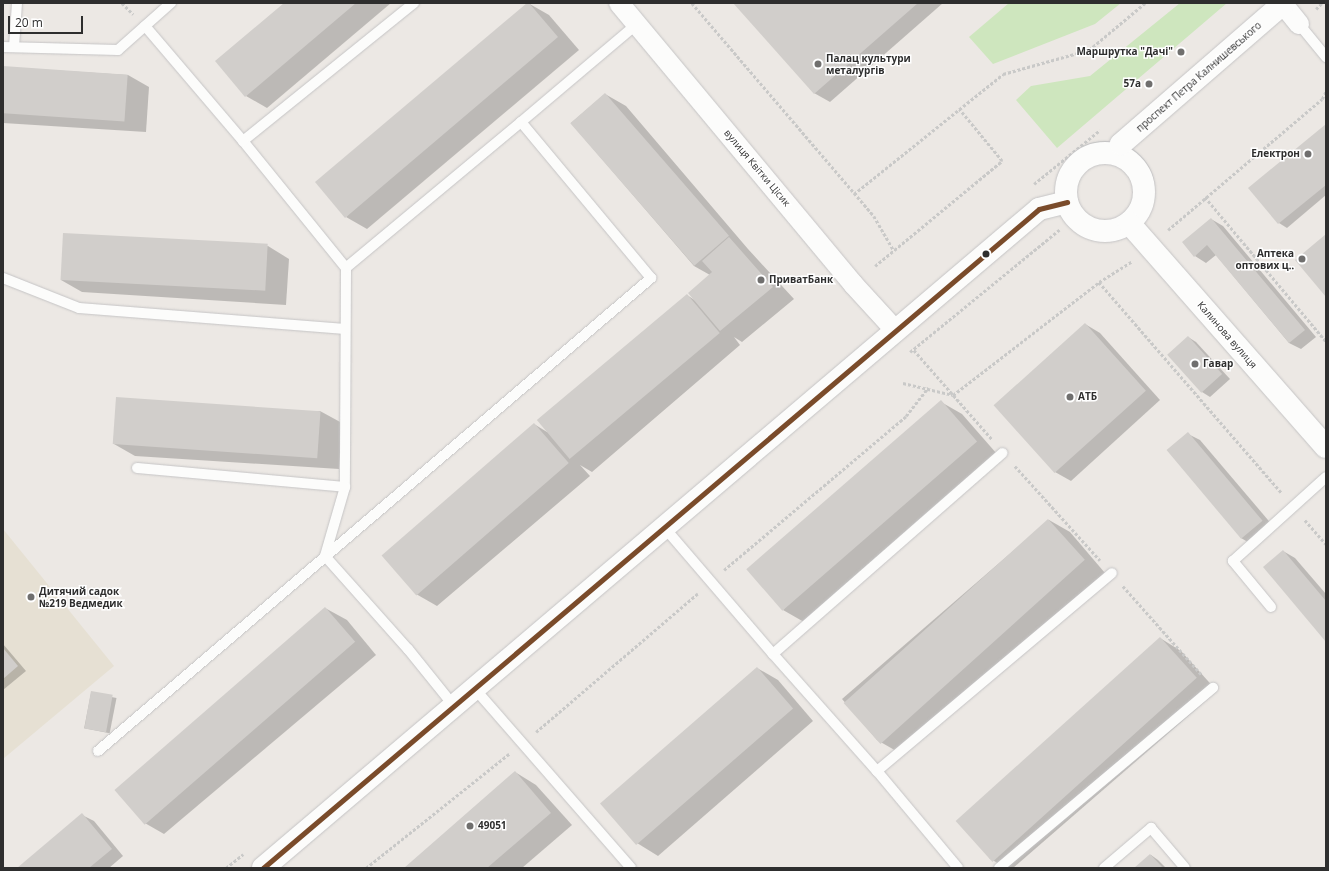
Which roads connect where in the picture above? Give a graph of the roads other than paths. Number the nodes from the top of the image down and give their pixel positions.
1 (17, 3) edge
2 (171, 3) edge
3 (414, 3) edge
4 (619, 3) edge
5 (1283, 3) edge
6 (637, 24) junction
7 (1298, 24) joint
8 (145, 26) junction
9 (3, 47) edge
10 (14, 47) junction
11 (1326, 57) edge
12 (521, 122) junction
13 (243, 141) junction
14 (1120, 149) junction
15 (1062, 203) junction
16 (1132, 227) junction
17 (346, 268) junction
18 (3, 278) edge
19 (345, 329) junction
20 (896, 332) junction
21 (1326, 447) edge
22 (1003, 453) road end
23 (137, 468) dead end
24 (1326, 477) edge
25 (344, 487) junction
26 (664, 527) junction
27 (326, 556) junction
28 (1112, 573) road end
29 (1271, 607) dead end
30 (773, 654) junction
31 (1212, 688) road end
32 (475, 689) junction
33 (454, 706) junction
34 (98, 751) dead end
35 (877, 771) junction
36 (263, 868) edge
37 (631, 868) edge
38 (958, 868) edge
39 (999, 868) edge
40 (1104, 868) edge
41 (1185, 868) edge

1 - 10 lane
2 - 8 lane
3 - 13 lane
4 - 6 street, вулиця Квітки Цісик
5 - 7 street
5 - 14 street, проспект Петра Калнишевського
6 - 12 lane
6 - 20 street, вулиця Квітки Цісик
7 - 11 lane
8 - 10 lane
8 - 13 lane
9 - 10 lane
12 - 17 lane
12 - 27 lane
13 - 17 lane
14 - 15 street
14 - 16 street
15 - 16 street
15 - 20 street
16 - 21 street, Калинова вулиця
17 - 19 lane
18 - 19 lane
19 - 25 lane
20 - 26 street
22 - 30 lane
23 - 25 lane
24 - 29 lane
25 - 27 lane
26 - 30 lane
26 - 32 street
27 - 33 lane
27 - 34 lane
28 - 35 lane
30 - 35 lane
31 - 39 lane
32 - 33 street
32 - 37 lane
33 - 36 street
35 - 38 lane
40 - 41 lane

